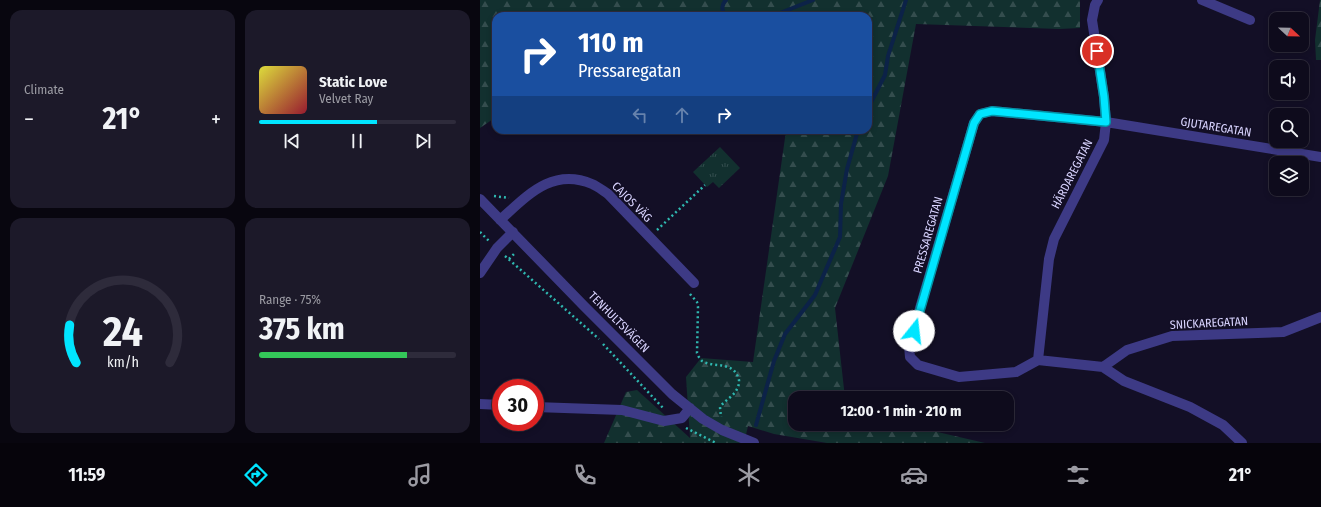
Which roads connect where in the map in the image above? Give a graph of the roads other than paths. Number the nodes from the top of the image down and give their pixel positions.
1 (1098, 0) edge
2 (1202, 0) edge
3 (1250, 20) dead end
4 (1106, 122) junction
5 (1321, 157) edge
6 (480, 199) edge
7 (500, 220) junction
8 (513, 232) junction
9 (480, 273) edge
10 (694, 283) road end
11 (1321, 318) edge
12 (1038, 360) junction
13 (1103, 367) junction
14 (480, 404) edge
15 (492, 405) edge
16 (544, 407) edge
17 (690, 408) junction
18 (754, 443) edge
19 (1242, 443) edge

1 - 4 street, HÄRDAREGATAN
2 - 3 street
4 - 5 street, GJUTAREGATAN
4 - 12 street, HÄRDAREGATAN
4 - 12 street, PRESSAREGATAN
6 - 7 street, TENHULTSVÄGEN
7 - 8 street, TENHULTSVÄGEN
7 - 10 street, CAJOS VÄG
8 - 9 street
8 - 17 street, TENHULTSVÄGEN
11 - 13 street, SNICKAREGATAN
12 - 13 street
13 - 19 street
14 - 15 street
16 - 17 street
17 - 18 street, TENHULTSVÄGEN

